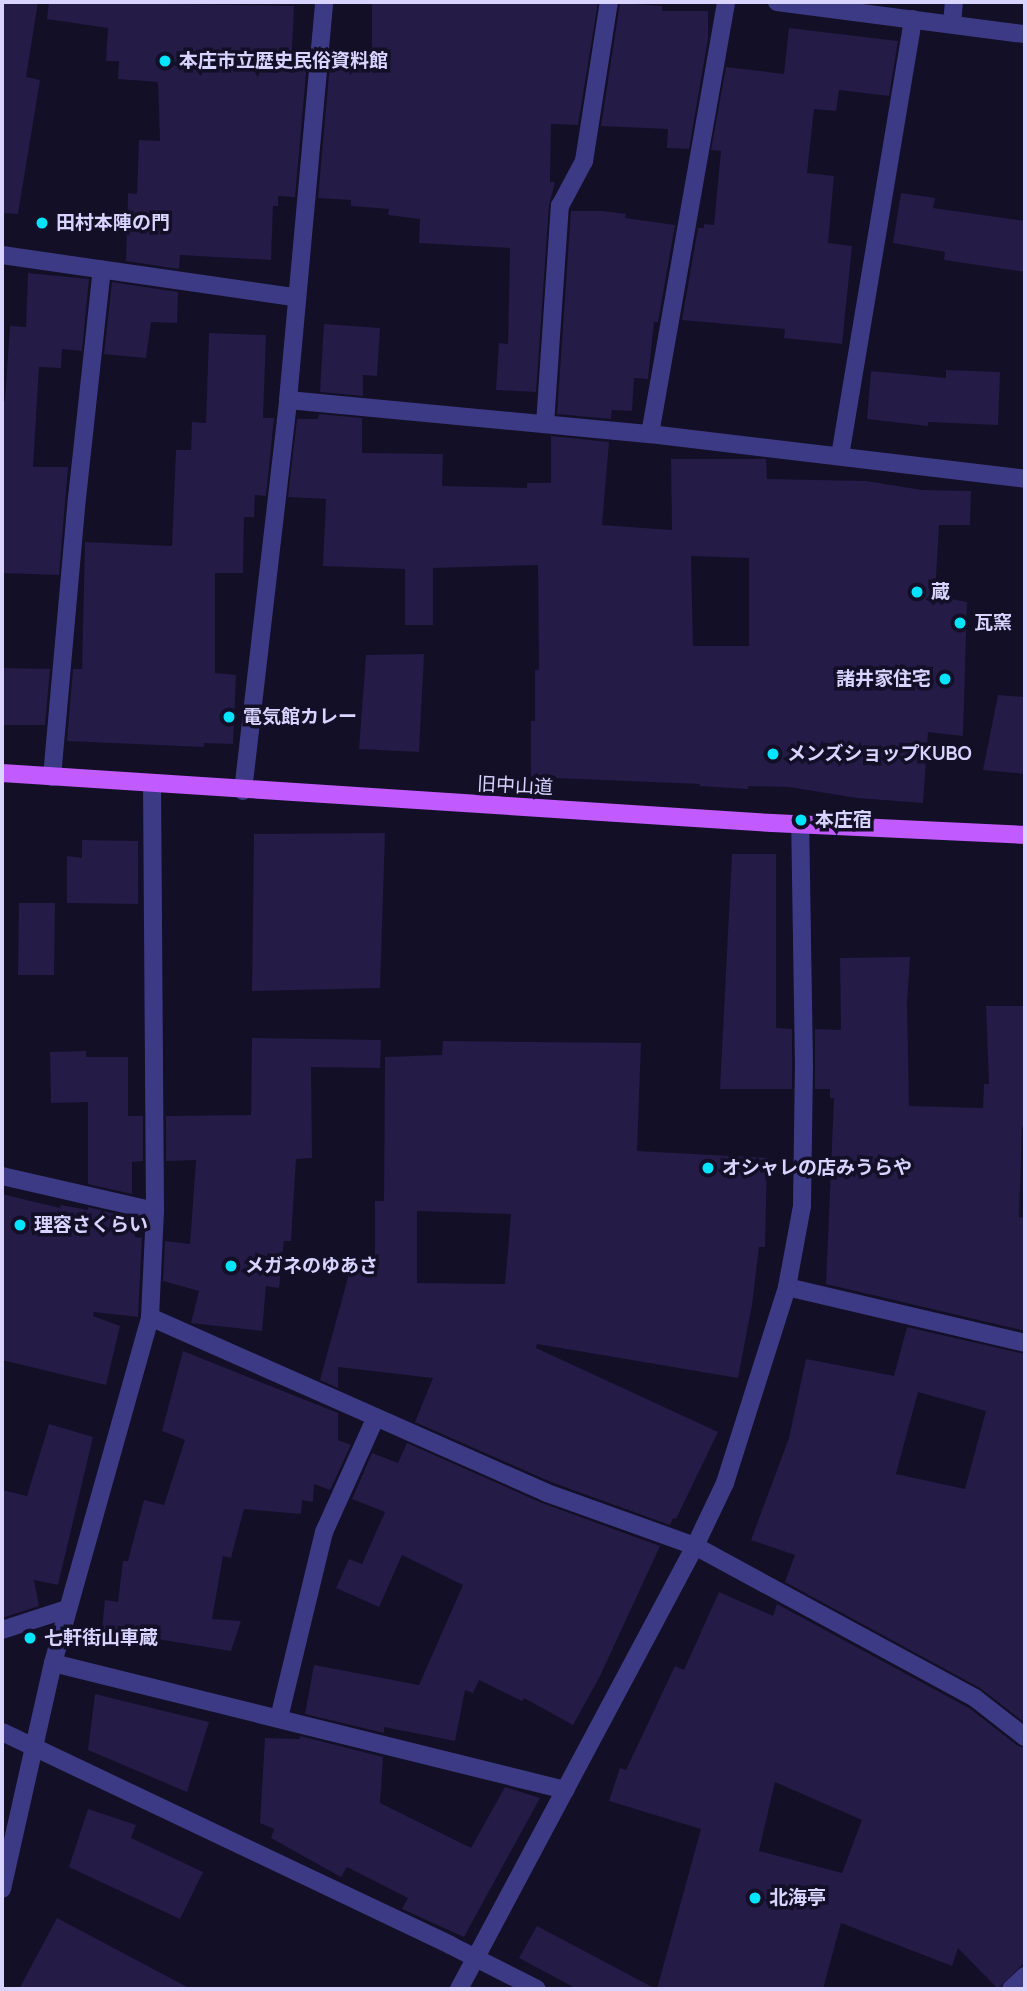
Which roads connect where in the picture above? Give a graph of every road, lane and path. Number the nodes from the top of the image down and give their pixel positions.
1 (324, 2) edge
2 (609, 2) edge
3 (726, 2) edge
4 (777, 2) edge
5 (954, 2) edge
6 (913, 19) junction
7 (952, 24) junction
8 (1025, 34) edge
9 (2, 255) edge
10 (102, 269) junction
11 (295, 297) junction
12 (288, 400) junction
13 (545, 424) junction
14 (650, 433) junction
15 (840, 456) junction
16 (1025, 479) edge
17 (2, 773) edge
18 (52, 777) junction
19 (152, 785) junction
20 (243, 791) junction
21 (800, 824) junction
22 (1025, 835) edge
23 (2, 1176) edge
24 (155, 1211) junction
25 (787, 1287) junction
26 (150, 1317) junction
27 (1025, 1343) edge
28 (376, 1417) junction
29 (695, 1546) junction
30 (67, 1609) junction
31 (2, 1630) edge
32 (53, 1663) junction
33 (279, 1718) junction
34 (2, 1732) edge
35 (1025, 1737) edge
36 (33, 1745) junction
37 (565, 1790) junction
38 (2, 1889) edge
39 (476, 1957) junction
40 (1025, 1976) edge
41 (459, 1989) edge
42 (537, 1989) edge
43 (1011, 1989) edge

1 - 11 street
2 - 13 street
3 - 14 street
4 - 6 street
5 - 7 street
6 - 7 street
6 - 15 street
7 - 8 street
9 - 10 street
10 - 11 street
10 - 18 street
11 - 12 street
12 - 13 street
12 - 20 street
13 - 14 street
14 - 15 street
15 - 16 street
17 - 18 main road, 旧中山道
18 - 19 main road, 旧中山道
19 - 20 main road, 旧中山道
19 - 24 street
20 - 21 main road, 旧中山道
21 - 22 main road, 旧中山道
21 - 25 street
23 - 24 street
24 - 26 street
25 - 27 street
25 - 29 street
26 - 28 street
26 - 30 street
28 - 29 street
28 - 33 street
29 - 35 street
29 - 37 street
30 - 31 street
30 - 32 street
32 - 33 street
32 - 36 street
33 - 37 street
34 - 36 street
36 - 38 street
36 - 39 street
37 - 39 street
39 - 41 street
39 - 42 street
40 - 43 street

